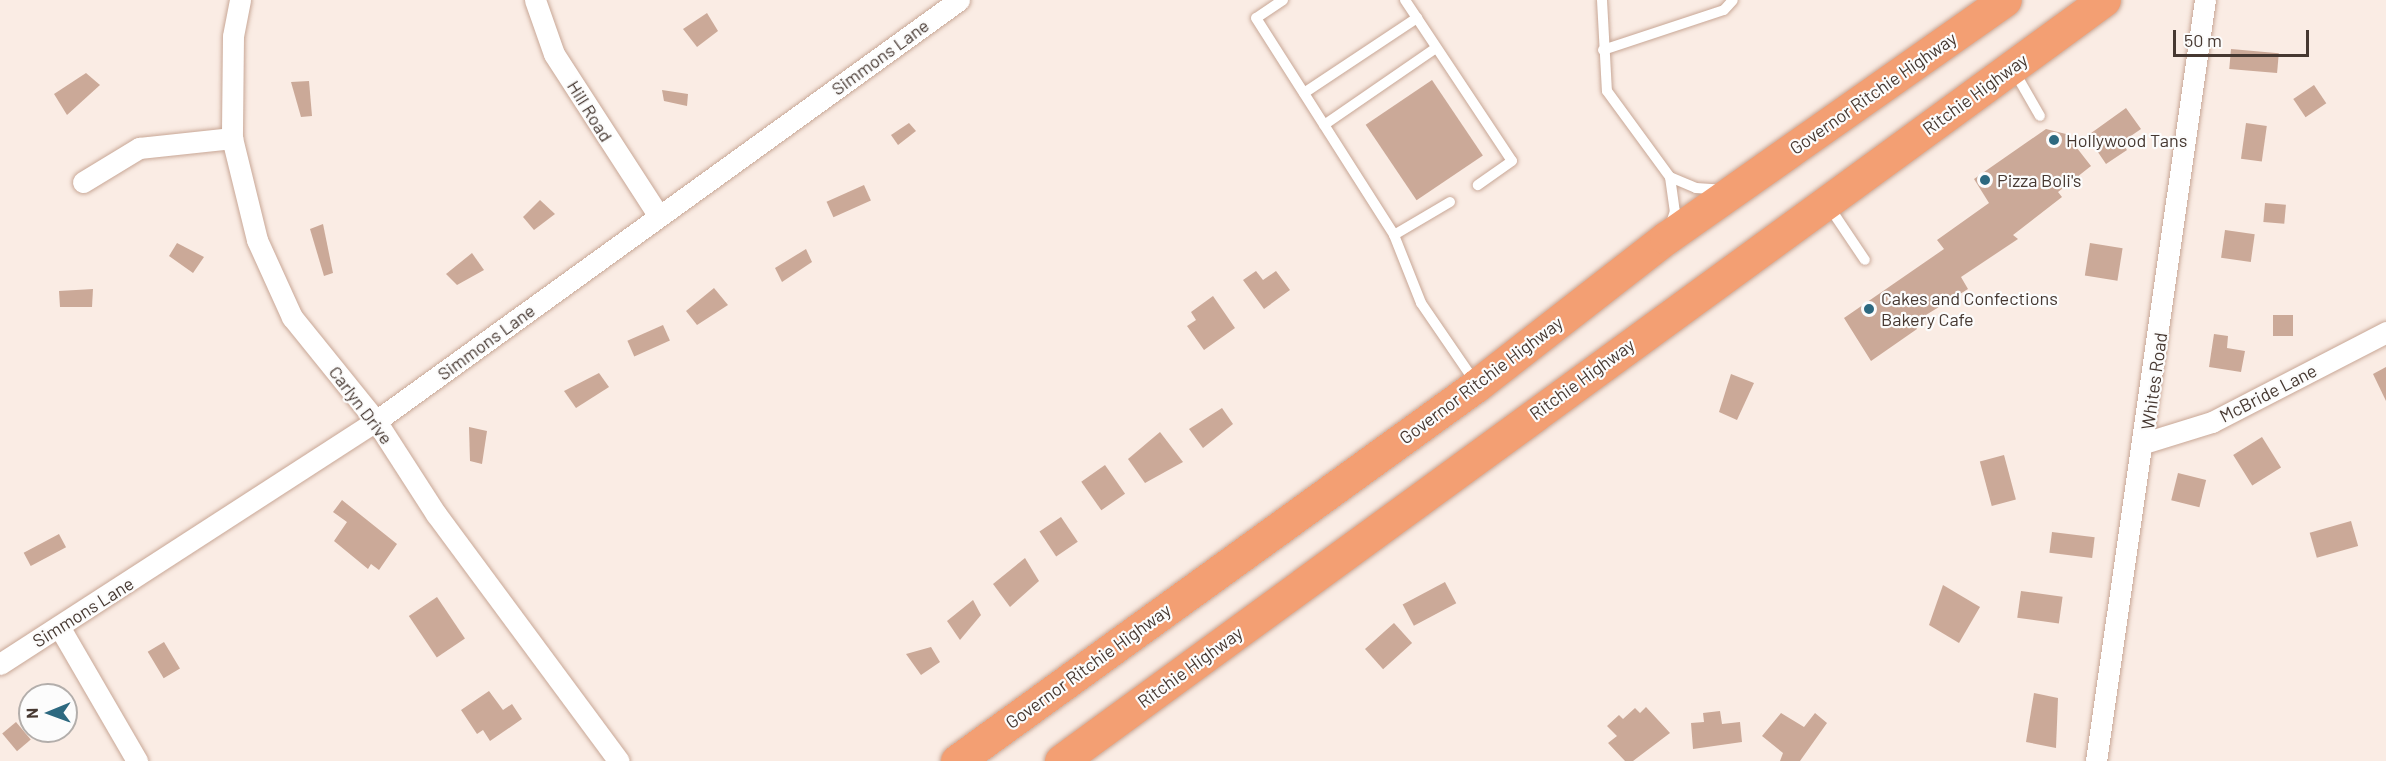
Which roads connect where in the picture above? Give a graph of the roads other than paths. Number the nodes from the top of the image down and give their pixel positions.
1 (240, 0) edge
2 (535, 0) edge
3 (959, 0) edge
4 (1282, 0) edge
5 (1405, 0) edge
6 (1602, 0) edge
7 (1733, 0) edge
8 (2005, 0) edge
9 (2104, 0) edge
10 (2205, 0) edge
11 (1414, 14) junction
12 (1436, 48) junction
13 (1603, 50) junction
14 (2012, 67) junction
15 (1304, 93) junction
16 (2040, 116) dead end
17 (1324, 125) junction
18 (232, 138) junction
19 (1670, 177) junction
20 (83, 182) dead end
21 (1478, 184) dead end
22 (1735, 191) junction
23 (1450, 201) dead end
24 (1825, 202) junction
25 (658, 215) junction
26 (1394, 236) junction
27 (1666, 238) junction
28 (1865, 260) dead end
29 (2386, 332) edge
30 (1477, 385) junction
31 (376, 422) junction
32 (2145, 443) junction
33 (60, 628) junction
34 (0, 664) edge
35 (137, 761) edge
36 (619, 761) edge
37 (957, 761) edge
38 (1061, 761) edge
39 (2096, 761) edge

1 - 18 street, Carlyn Drive
2 - 25 street, Hill Road
3 - 25 street, Simmons Lane
4 - 15 lane
5 - 11 lane
6 - 13 lane
7 - 13 lane
8 - 22 highway, Governor Ritchie Highway
9 - 14 highway, Ritchie Highway
10 - 32 street, Whites Road
11 - 12 lane
11 - 15 lane
12 - 17 lane
12 - 21 lane
13 - 19 lane
14 - 16 lane
14 - 24 highway, Ritchie Highway
15 - 17 lane
17 - 26 lane
18 - 20 street
18 - 31 street, Carlyn Drive
19 - 22 lane
19 - 27 lane
22 - 27 highway, Governor Ritchie Highway
23 - 26 lane
24 - 28 lane
24 - 38 highway, Ritchie Highway
25 - 31 street, Simmons Lane
26 - 30 lane
27 - 30 highway, Governor Ritchie Highway
29 - 32 street, McBride Lane
30 - 37 highway, Governor Ritchie Highway
31 - 33 street, Simmons Lane
31 - 36 street, Carlyn Drive
32 - 39 street, Whites Road
33 - 34 street, Simmons Lane
33 - 35 street

